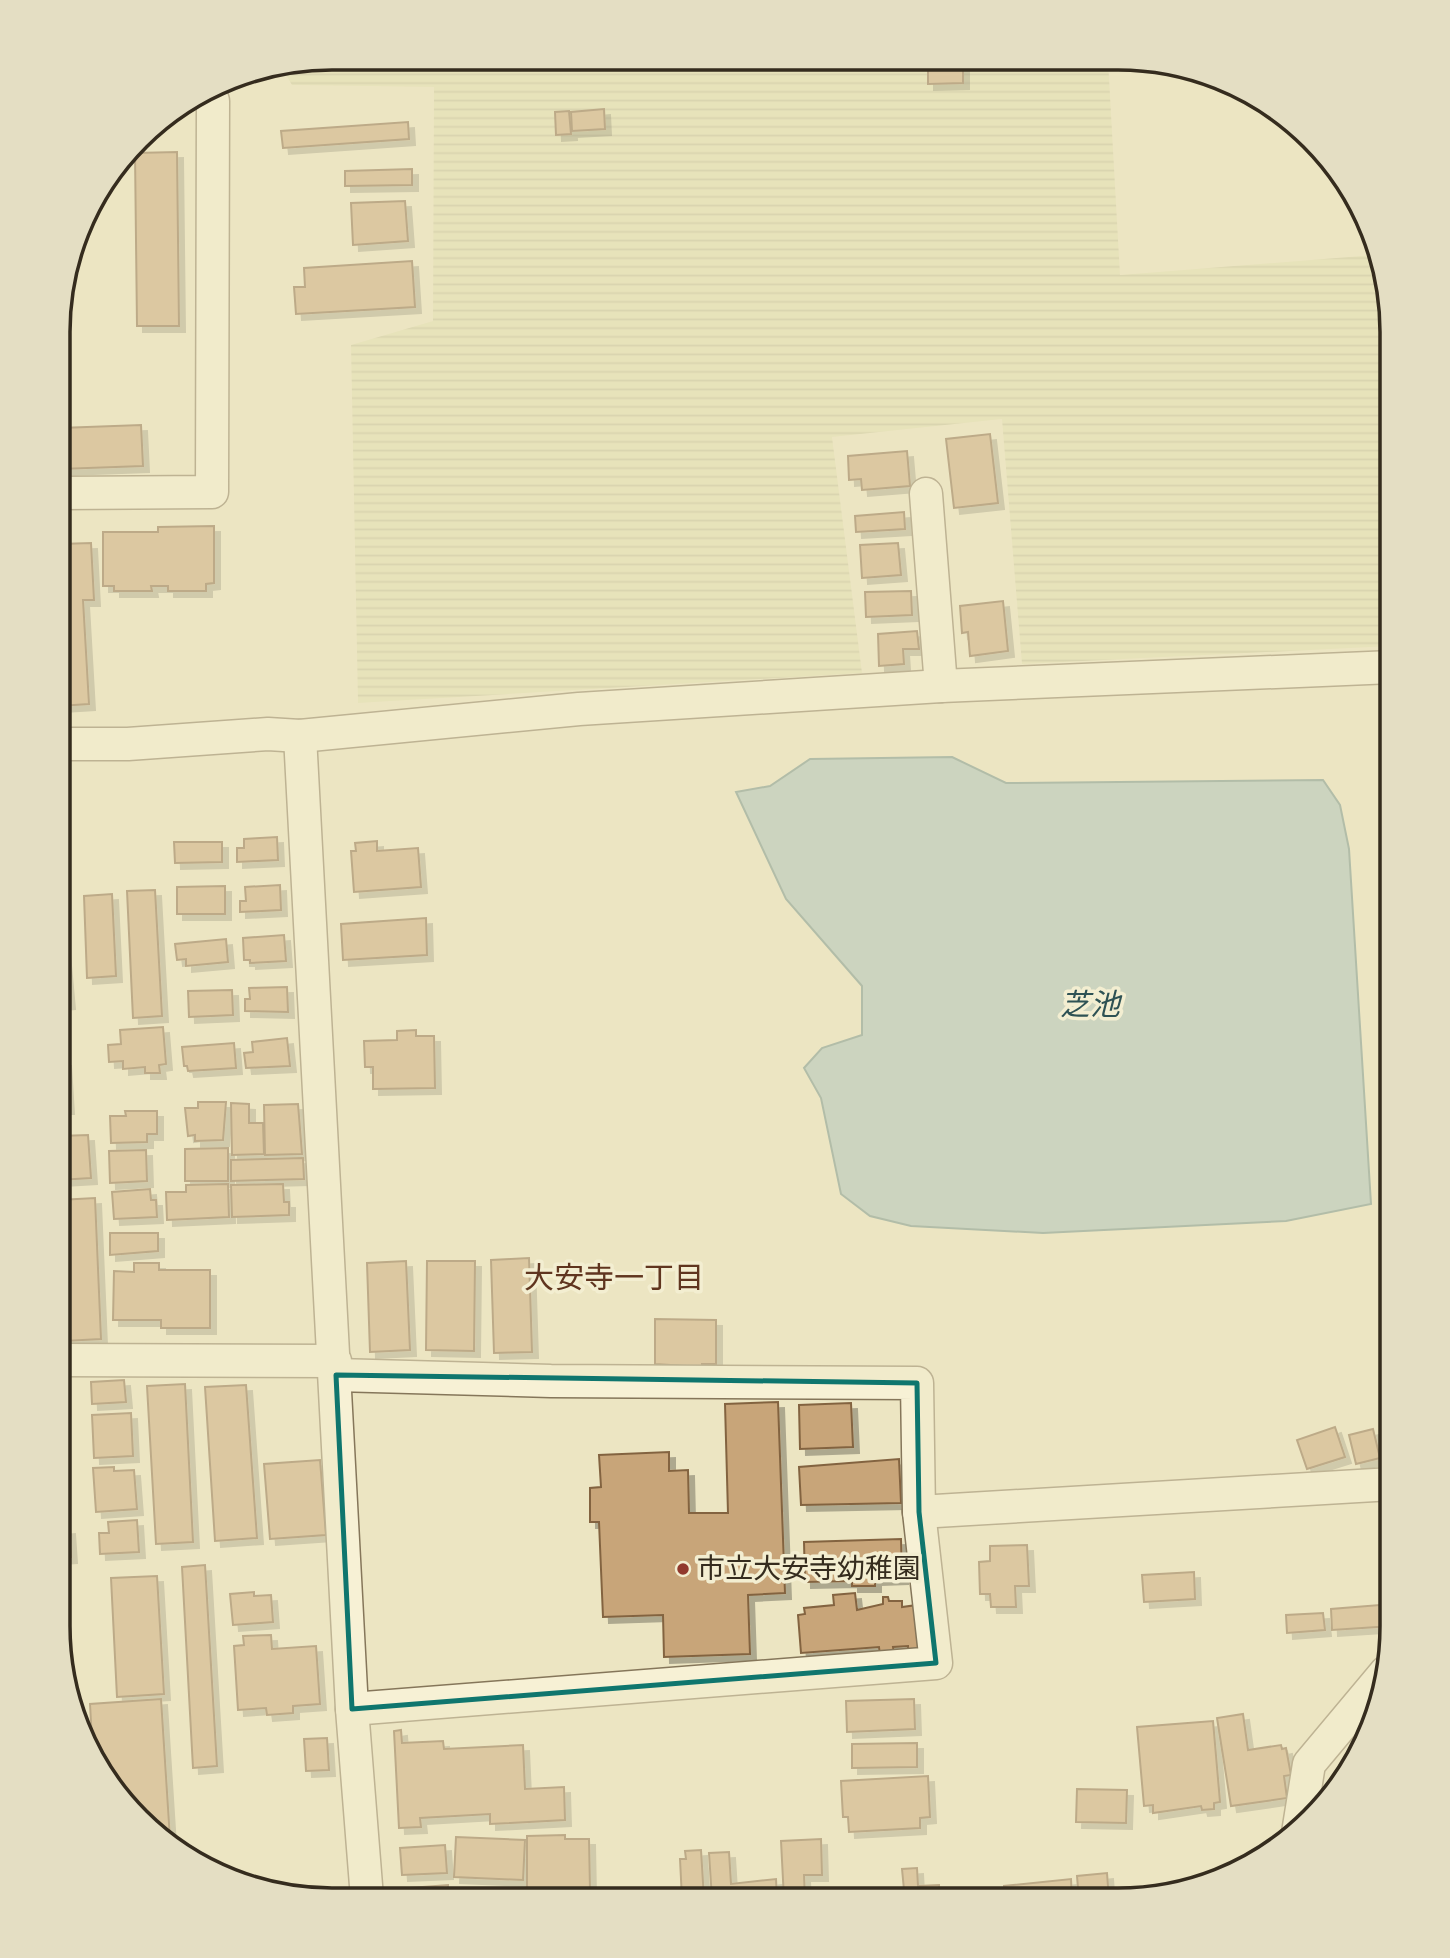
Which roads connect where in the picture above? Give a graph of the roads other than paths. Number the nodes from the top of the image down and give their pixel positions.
1 (212, 99) edge
2 (70, 493) edge
3 (926, 494) dead end
4 (1380, 668) edge
5 (941, 686) junction
6 (300, 736) junction
7 (70, 744) edge
8 (70, 1360) edge
9 (335, 1368) junction
10 (1380, 1485) edge
11 (919, 1512) junction
12 (1372, 1688) edge
13 (352, 1709) junction
14 (1301, 1813) edge
15 (366, 1888) edge

1 - 2 street
3 - 5 street
4 - 5 street
5 - 6 street
6 - 7 street
6 - 9 street
8 - 9 street
9 - 11 street
9 - 13 street
10 - 11 street
11 - 13 street
12 - 14 street
13 - 15 street

